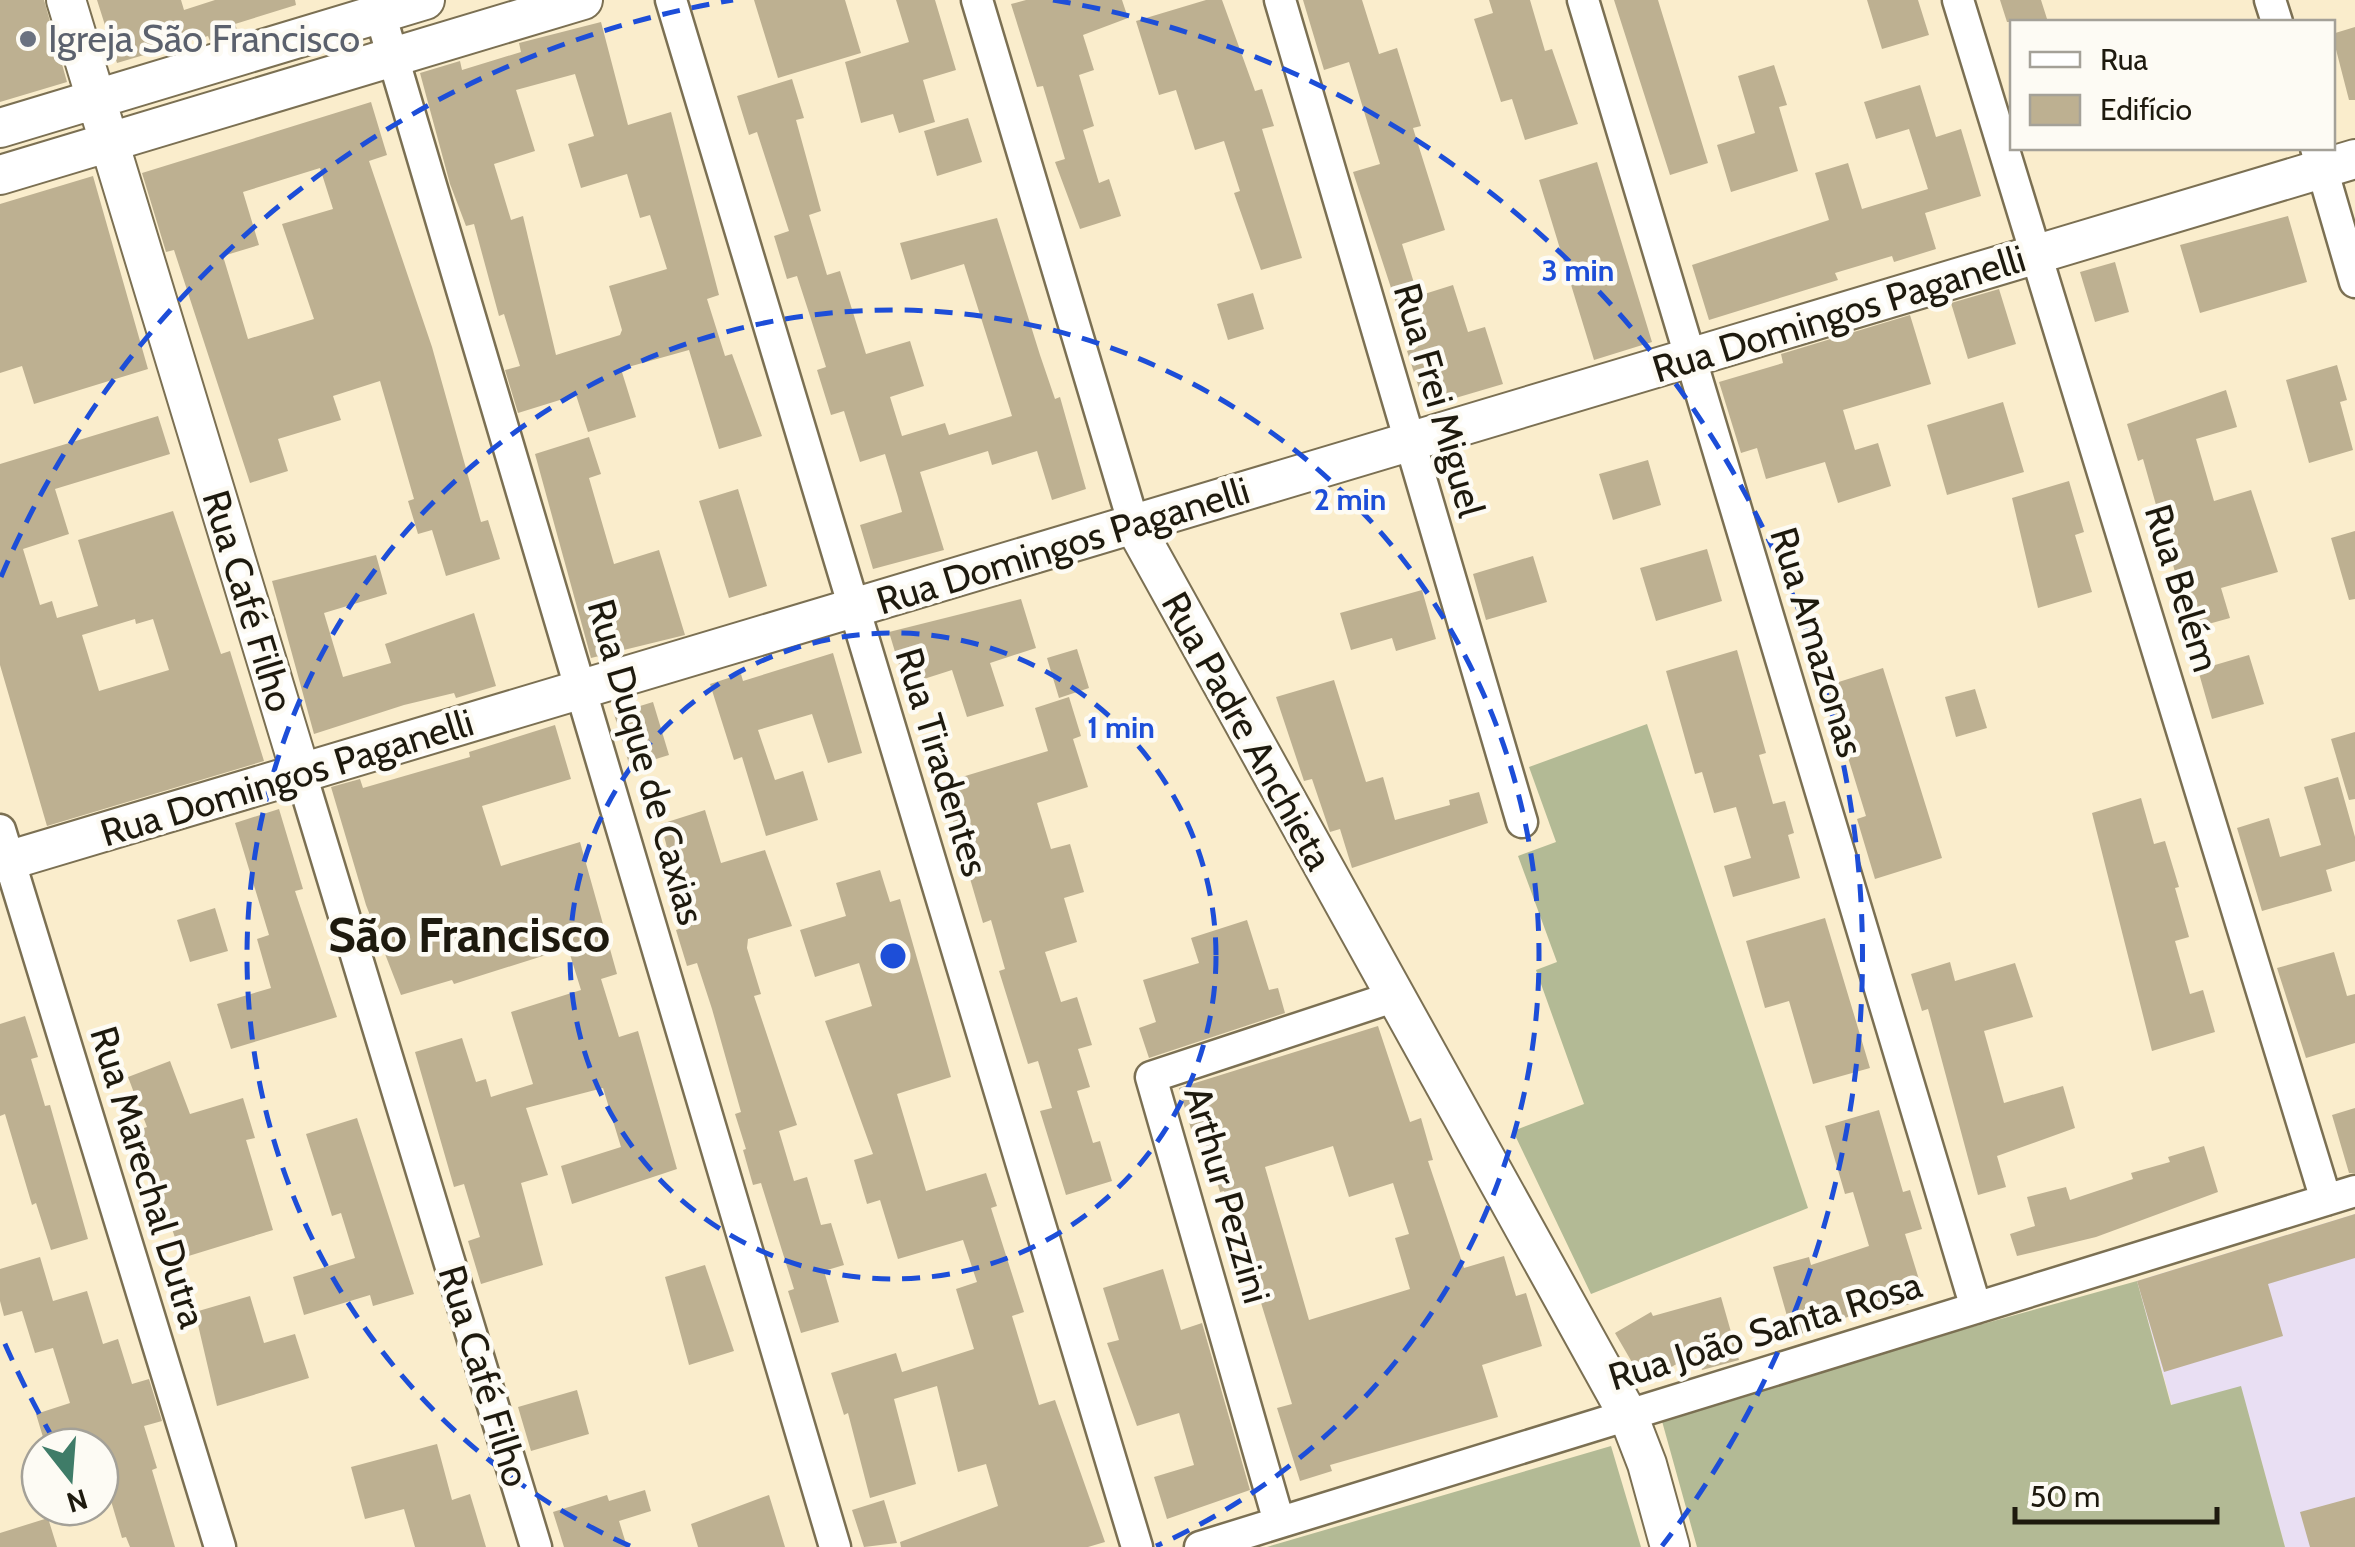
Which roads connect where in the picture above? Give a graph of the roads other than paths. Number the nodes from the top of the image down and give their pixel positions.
1 (66, 0) edge
2 (425, 0) edge
3 (583, 0) edge
4 (671, 0) edge
5 (977, 0) edge
6 (1280, 0) edge
7 (1583, 0) edge
8 (1958, 0) edge
9 (378, 7) edge
10 (392, 57) junction
11 (97, 101) junction
12 (0, 128) edge
13 (109, 143) junction
14 (2331, 158) edge
15 (0, 175) edge
16 (2038, 254) junction
17 (2355, 282) edge
18 (1690, 358) junction
19 (1409, 442) junction
20 (1134, 525) junction
21 (854, 608) junction
22 (583, 690) junction
23 (301, 774) junction
24 (1522, 822) dead end
25 (3, 851) edge
26 (1393, 997) junction
27 (2341, 1196) edge
28 (1976, 1308) junction
29 (1628, 1415) junction
30 (1279, 1522) junction
31 (1203, 1546) edge
32 (220, 1547) edge
33 (536, 1547) edge
34 (834, 1547) edge
35 (1137, 1547) edge
36 (1670, 1547) edge

1 - 11 street, Rua Café Filho
2 - 9 street
3 - 10 street
4 - 21 street, Rua Tiradentes
5 - 20 street, Rua Padre Anchieta
6 - 19 street, Rua Frei Miguel
7 - 18 street, Rua Amazonas
8 - 16 street, Rua Belém
9 - 10 street, Rua Duque de Caxias
9 - 11 street
10 - 13 street
10 - 22 street, Rua Duque de Caxias
11 - 12 street
11 - 13 street, Rua Café Filho
13 - 15 street
13 - 23 street, Rua Café Filho
14 - 16 street, Rua Domingos Paganelli
14 - 17 street
16 - 18 street, Rua Domingos Paganelli
16 - 27 street, Rua Belém
18 - 19 street, Rua Domingos Paganelli
18 - 28 street, Rua Amazonas
19 - 20 street, Rua Domingos Paganelli
19 - 24 street, Rua Frei Miguel
20 - 21 street, Rua Domingos Paganelli
20 - 26 street, Rua Padre Anchieta
21 - 22 street, Rua Domingos Paganelli
21 - 35 street, Rua Tiradentes
22 - 23 street, Rua Domingos Paganelli
22 - 34 street, Rua Duque de Caxias
23 - 25 street, Rua Domingos Paganelli
23 - 33 street, Rua Café Filho
25 - 32 street, Rua Marechal Dutra
26 - 29 street, Rua Padre Anchieta
26 - 30 street, Arthur Pezzini
27 - 28 street, Rua João Santa Rosa
28 - 29 street, Rua João Santa Rosa
29 - 30 street, Rua João Santa Rosa
29 - 36 street, Rua Padre Anchieta
30 - 31 street, Rua João Santa Rosa

